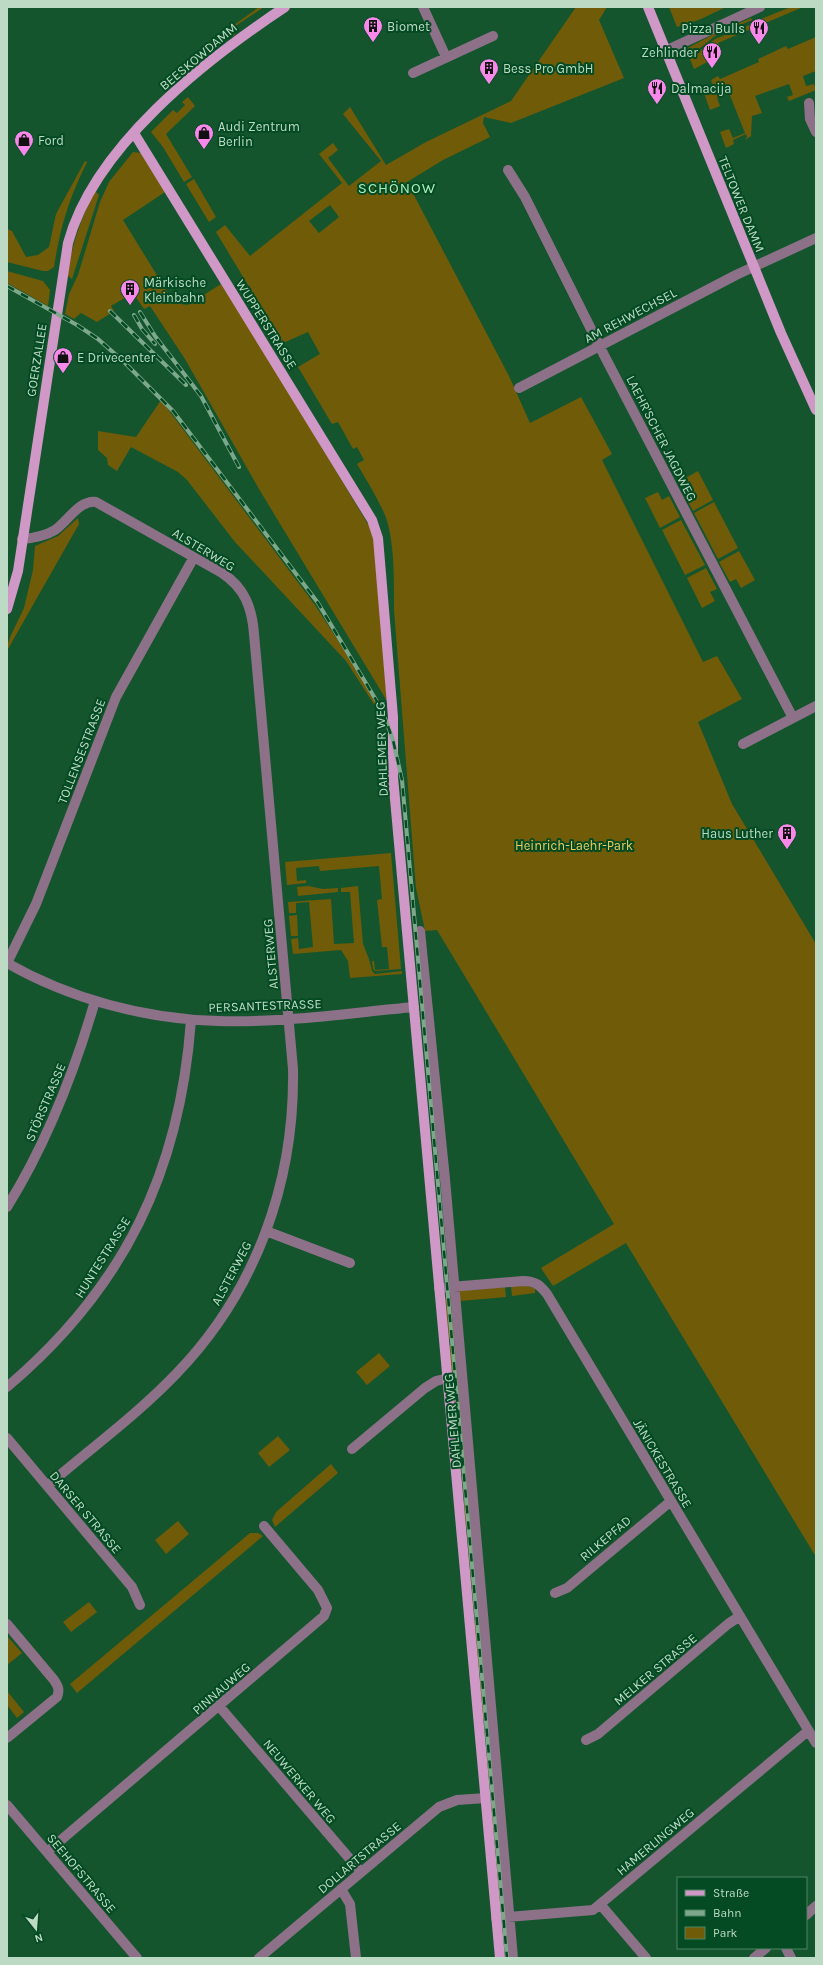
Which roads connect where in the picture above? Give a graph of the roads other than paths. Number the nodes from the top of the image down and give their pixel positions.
1 (285, 7) edge
2 (423, 7) edge
3 (648, 7) edge
4 (760, 7) edge
5 (492, 36) dead end
6 (665, 51) junction
7 (446, 57) junction
8 (413, 72) dead end
9 (809, 103) dead end
10 (816, 132) edge
11 (134, 133) junction
12 (508, 170) dead end
13 (816, 238) edge
14 (753, 266) junction
15 (599, 346) junction
16 (519, 388) dead end
17 (816, 410) edge
18 (376, 528) joint
19 (22, 539) junction
20 (194, 557) junction
21 (7, 609) edge
22 (816, 706) edge
23 (792, 718) junction
24 (743, 744) dead end
25 (420, 932) dead end
26 (7, 963) edge
27 (424, 967) junction
28 (410, 968) junction
29 (95, 1000) junction
30 (414, 1008) junction
31 (289, 1018) junction
32 (191, 1020) junction
33 (430, 1029) junction
34 (416, 1030) junction
35 (437, 1099) junction
36 (422, 1100) junction
37 (443, 1166) junction
38 (428, 1167) junction
39 (445, 1180) junction
40 (430, 1181) junction
41 (447, 1204) junction
42 (432, 1206) junction
43 (7, 1208) edge
44 (449, 1230) junction
45 (266, 1231) junction
46 (434, 1231) junction
47 (451, 1249) junction
48 (436, 1250) junction
49 (350, 1263) dead end
50 (453, 1287) junction
51 (440, 1288) junction
52 (458, 1342) junction
53 (444, 1343) junction
54 (448, 1378) junction
55 (7, 1387) edge
56 (7, 1438) edge
57 (352, 1449) dead end
58 (46, 1486) junction
59 (473, 1498) junction
60 (459, 1500) junction
61 (671, 1501) junction
62 (264, 1526) dead end
63 (476, 1530) junction
64 (462, 1531) junction
65 (555, 1594) dead end
66 (140, 1605) dead end
67 (483, 1614) junction
68 (469, 1616) junction
69 (740, 1616) junction
70 (7, 1624) edge
71 (488, 1674) junction
72 (475, 1676) junction
73 (220, 1706) junction
74 (492, 1722) junction
75 (479, 1724) junction
76 (808, 1731) junction
77 (7, 1738) edge
78 (586, 1740) dead end
79 (816, 1743) edge
80 (495, 1751) junction
81 (482, 1752) junction
82 (486, 1799) junction
83 (499, 1799) junction
84 (7, 1805) edge
85 (504, 1851) junction
86 (47, 1852) junction
87 (491, 1852) junction
88 (361, 1872) junction
89 (341, 1890) junction
90 (600, 1904) junction
91 (816, 1906) edge
92 (807, 1914) edge
93 (510, 1917) junction
94 (496, 1918) junction
95 (765, 1949) edge
96 (786, 1949) edge
97 (137, 1958) edge
98 (259, 1958) edge
99 (356, 1958) edge
100 (500, 1958) edge
101 (513, 1958) edge
102 (646, 1958) edge
103 (754, 1958) edge
104 (791, 1958) edge

1 - 11 main road, BEESKOWDAMM
2 - 7 street
3 - 6 main road, TELTOWER DAMM
4 - 6 street
5 - 7 street
6 - 14 main road, TELTOWER DAMM
7 - 8 street
9 - 10 street
11 - 18 main road, WUPPERSTRASSE
11 - 19 main road, GOERZALLEE
12 - 15 street, LAEHR'SCHER JAGDWEG
13 - 14 street, AM REHWECHSEL
14 - 15 street, AM REHWECHSEL
14 - 17 main road, TELTOWER DAMM
15 - 16 street, AM REHWECHSEL
15 - 23 street, LAEHR'SCHER JAGDWEG
18 - 28 main road, DAHLEMER WEG
19 - 20 street, ALSTERWEG
19 - 21 main road, GOERZALLEE
20 - 26 street, TOLLENSESTRASSE
20 - 31 street, ALSTERWEG
22 - 23 street
23 - 24 street
25 - 27 street, DAHLEMER WEG
26 - 29 street, PERSANTESTRASSE
27 - 28 street
27 - 33 street, DAHLEMER WEG
28 - 30 main road, DAHLEMER WEG
29 - 32 street, PERSANTESTRASSE
29 - 43 street, STÖRSTRASSE
30 - 31 street, PERSANTESTRASSE
30 - 34 main road, DAHLEMER WEG
31 - 32 street, PERSANTESTRASSE
31 - 45 street, ALSTERWEG
32 - 55 street, HUNTESTRASSE
33 - 34 street
33 - 35 street, DAHLEMER WEG
34 - 36 main road, DAHLEMER WEG
35 - 36 street
35 - 37 street, DAHLEMER WEG
36 - 38 main road, DAHLEMER WEG
37 - 38 street
37 - 39 street, DAHLEMER WEG
38 - 40 main road, DAHLEMER WEG
39 - 40 street
39 - 41 street, DAHLEMER WEG
40 - 42 main road, DAHLEMER WEG
41 - 42 street
41 - 44 street, DAHLEMER WEG
42 - 46 main road, DAHLEMER WEG
44 - 46 street
44 - 47 street, DAHLEMER WEG
45 - 49 street
45 - 58 street, ALSTERWEG
46 - 48 main road, DAHLEMER WEG
47 - 48 street
47 - 50 street, DAHLEMER WEG
48 - 51 main road, DAHLEMER WEG
50 - 51 street, JÄNICKESTRASSE
50 - 52 street, DAHLEMER WEG
50 - 61 street, JÄNICKESTRASSE
51 - 53 main road, DAHLEMER WEG
52 - 53 street
52 - 59 street, DAHLEMER WEG
53 - 54 main road, DAHLEMER WEG
54 - 57 street
54 - 60 main road, DAHLEMER WEG
56 - 58 street, DARSER STRASSE
58 - 66 street, DARSER STRASSE
59 - 60 street
59 - 63 street, DAHLEMER WEG
60 - 64 main road, DAHLEMER WEG
61 - 65 street, RILKEPFAD
61 - 69 street, JÄNICKESTRASSE
62 - 73 street, PINNAUWEG
63 - 64 street
63 - 67 street, DAHLEMER WEG
64 - 68 main road, DAHLEMER WEG
67 - 68 street
67 - 71 street, DAHLEMER WEG
68 - 72 main road, DAHLEMER WEG
69 - 76 street, JÄNICKESTRASSE
69 - 78 street, MELKER STRASSE
70 - 77 street
71 - 72 street
71 - 74 street, DAHLEMER WEG
72 - 75 main road, DAHLEMER WEG
73 - 86 street, PINNAUWEG
73 - 88 street, NEUWERKER WEG
74 - 75 street
74 - 80 street, DAHLEMER WEG
75 - 81 main road, DAHLEMER WEG
76 - 79 street, JÄNICKESTRASSE
76 - 90 street, HAMERLINGWEG
80 - 81 street
80 - 83 street, DAHLEMER WEG
81 - 82 main road, DAHLEMER WEG
82 - 83 street
82 - 87 main road, DAHLEMER WEG
82 - 88 street, DOLLARTSTRASSE
83 - 85 street, DAHLEMER WEG
84 - 86 street, SEEHOFSTRASSE
85 - 87 street
85 - 93 street, DAHLEMER WEG
86 - 97 street, SEEHOFSTRASSE
87 - 94 main road, DAHLEMER WEG
88 - 89 street, DOLLARTSTRASSE
89 - 98 street, DOLLARTSTRASSE
89 - 99 street
90 - 93 street, HAMERLINGWEG
90 - 102 street
91 - 92 street
93 - 94 street, HAMERLINGWEG
93 - 101 street, DAHLEMER WEG
94 - 100 main road, DAHLEMER WEG
95 - 103 street
96 - 104 street

